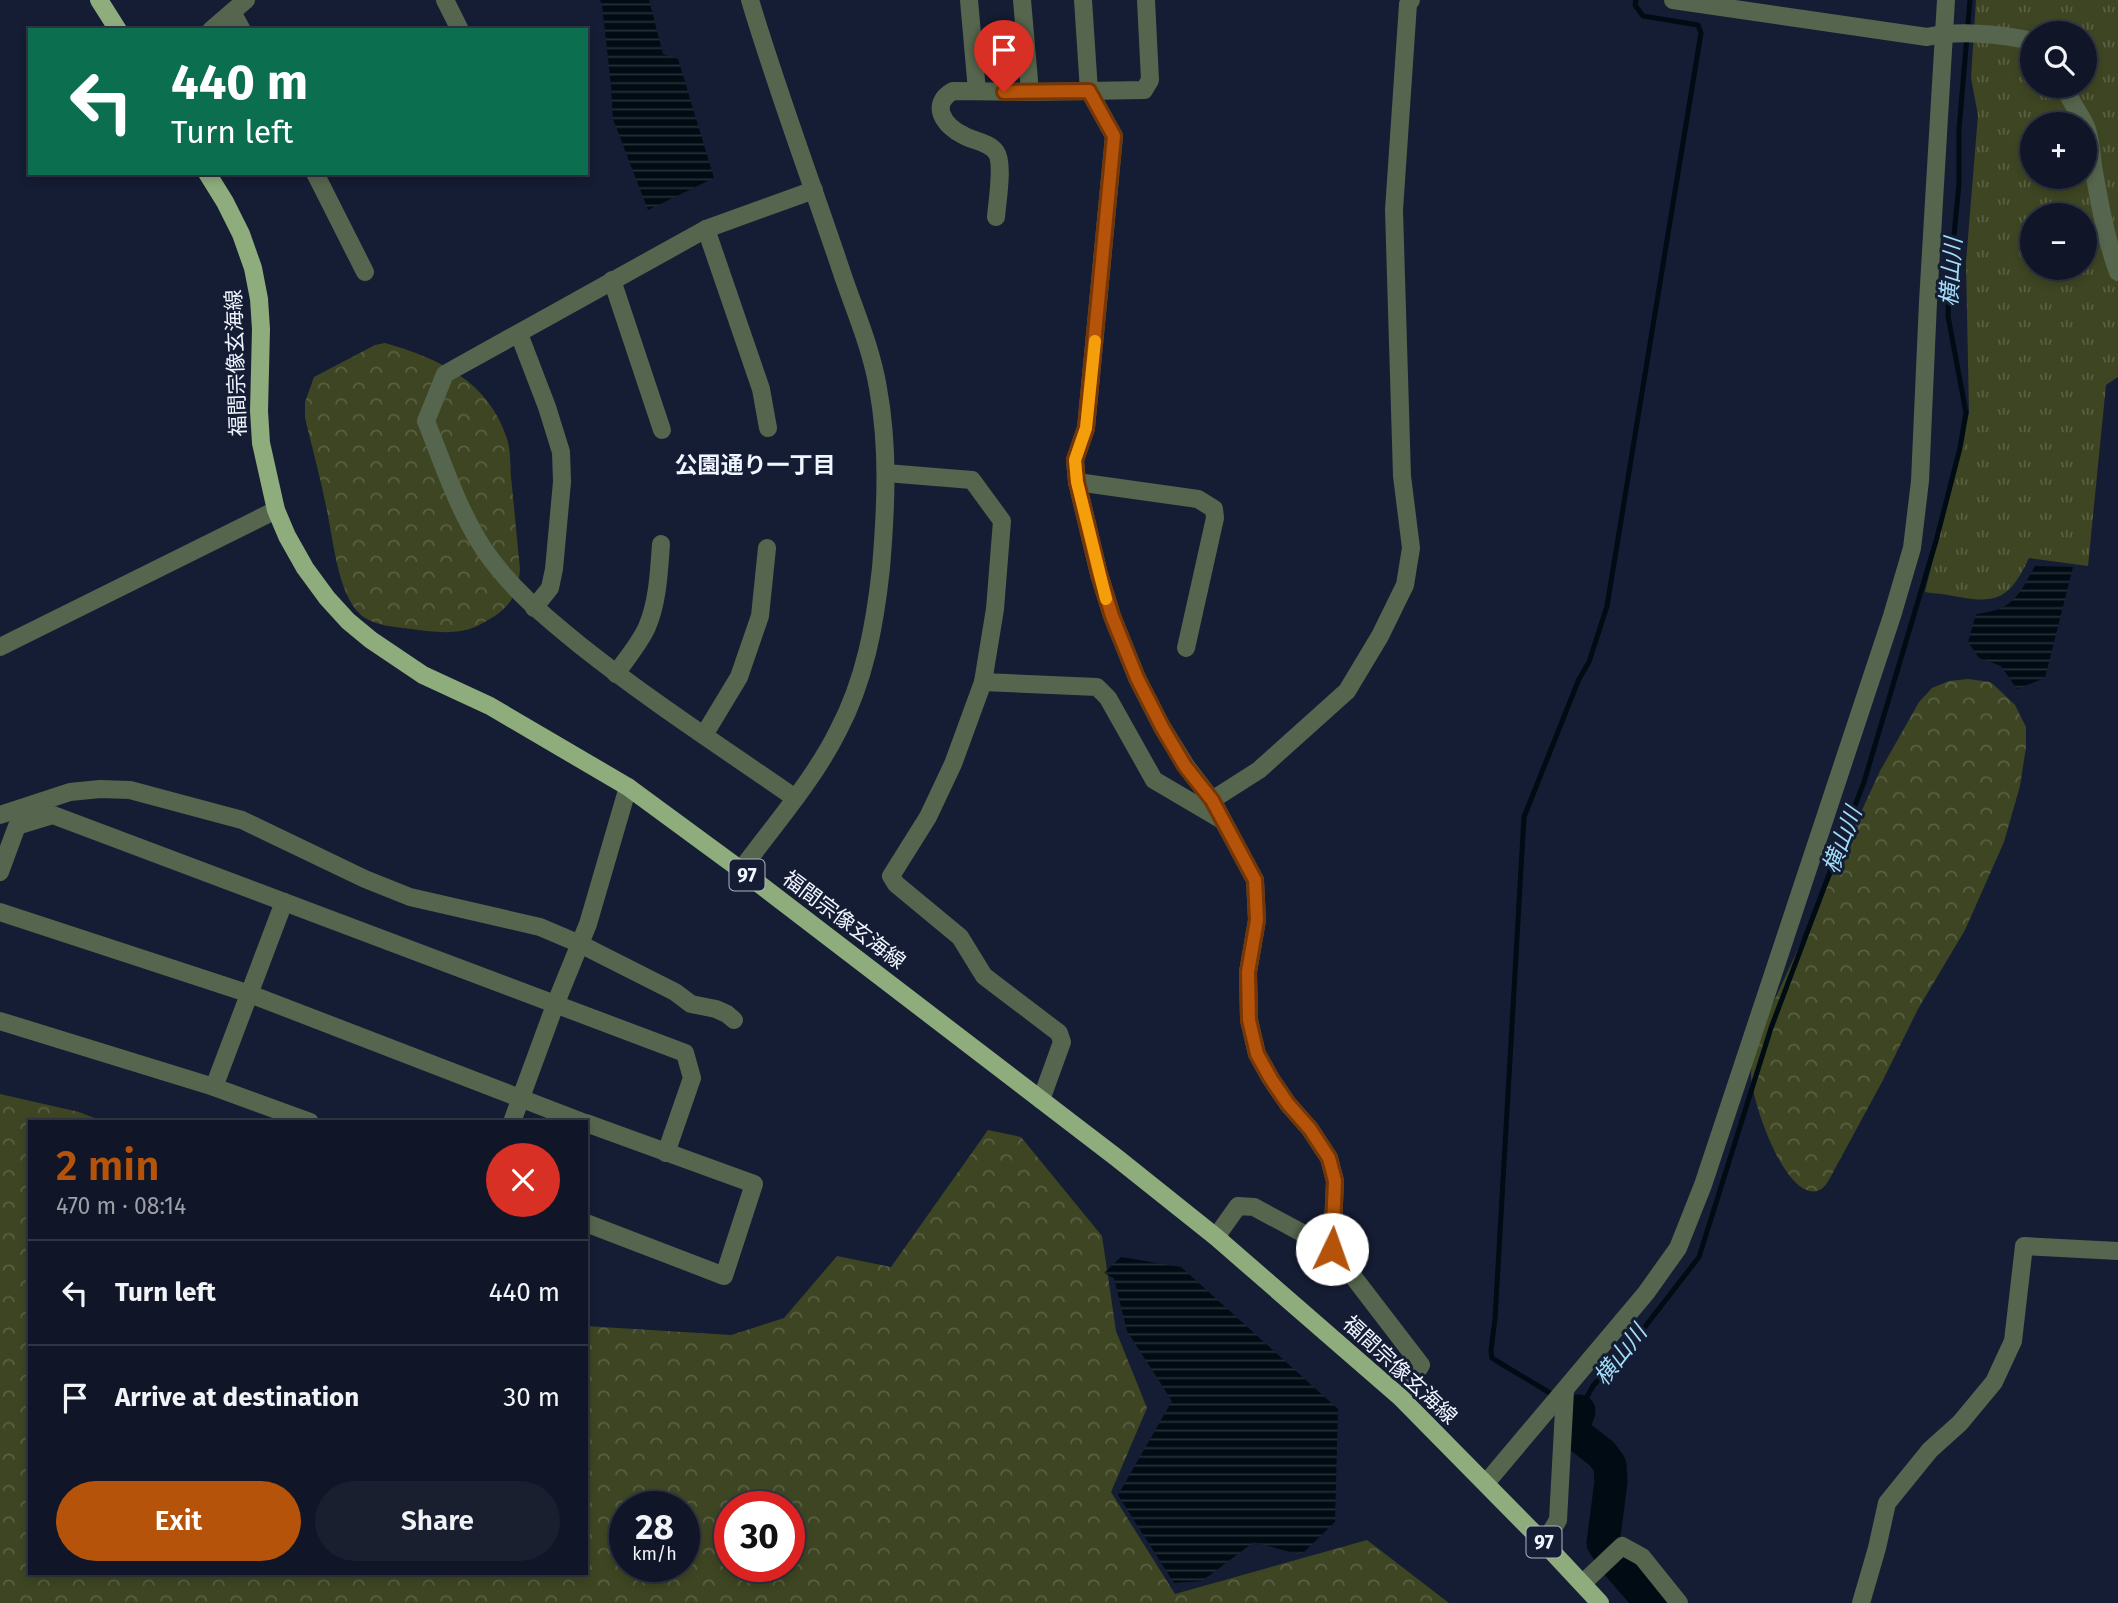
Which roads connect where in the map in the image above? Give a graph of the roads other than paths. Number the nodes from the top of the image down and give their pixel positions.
1 (100, 0) edge
2 (445, 0) edge
3 (750, 0) edge
4 (969, 0) edge
5 (1022, 0) edge
6 (1083, 0) edge
7 (1146, 0) edge
8 (1411, 0) edge
9 (1673, 0) edge
10 (1946, 0) edge
11 (239, 6) edge
12 (117, 28) edge
13 (213, 28) edge
14 (242, 28) edge
15 (459, 28) edge
16 (1944, 33) junction
17 (2020, 39) edge
18 (977, 91) junction
19 (1089, 91) junction
20 (1030, 92) junction
21 (2070, 98) edge
22 (208, 175) edge
23 (316, 175) edge
24 (814, 190) junction
25 (996, 217) dead end
26 (706, 229) junction
27 (365, 272) dead end
28 (2118, 272) edge
29 (611, 280) junction
30 (519, 334) junction
31 (768, 428) dead end
32 (662, 430) dead end
33 (886, 473) junction
34 (1077, 482) junction
35 (276, 510) junction
36 (662, 544) dead end
37 (767, 548) dead end
38 (534, 608) junction
39 (0, 647) edge
40 (1186, 648) dead end
41 (616, 674) junction
42 (983, 682) junction
43 (704, 735) junction
44 (628, 788) junction
45 (795, 798) junction
46 (1212, 800) junction
47 (0, 814) edge
48 (1222, 820) junction
49 (741, 870) junction
50 (0, 872) edge
51 (284, 902) junction
52 (0, 912) edge
53 (580, 944) junction
54 (250, 994) junction
55 (555, 1005) junction
56 (734, 1020) dead end
57 (0, 1021) edge
58 (214, 1087) junction
59 (520, 1098) junction
60 (1041, 1100) junction
61 (305, 1120) edge
62 (513, 1120) edge
63 (576, 1120) edge
64 (588, 1124) edge
65 (666, 1153) junction
66 (588, 1224) edge
67 (1216, 1237) junction
68 (1332, 1249) junction
69 (2118, 1251) edge
70 (1565, 1391) junction
71 (1400, 1397) junction
72 (1486, 1483) junction
73 (1544, 1543) junction
74 (1583, 1583) junction
75 (1600, 1603) edge
76 (1679, 1603) edge
77 (1861, 1603) edge

1 - 12 main road
2 - 15 street
3 - 24 street
4 - 18 street
5 - 20 street
6 - 19 street
7 - 19 street
8 - 46 street
9 - 16 street
10 - 16 street
11 - 13 street
11 - 14 street
16 - 17 street
16 - 70 street
18 - 20 street
18 - 25 street
19 - 20 street
19 - 34 street
21 - 28 street
22 - 35 main road, 福間宗像玄海線 / 97
23 - 27 street
24 - 26 street
24 - 33 street
26 - 29 street
26 - 31 street
29 - 30 street
29 - 32 street
30 - 38 street
30 - 38 street
33 - 42 street
33 - 45 street
34 - 40 street
34 - 46 street
35 - 39 street
35 - 44 main road, 福間宗像玄海線 / 97
36 - 41 street
37 - 43 street
38 - 41 street
41 - 43 street
42 - 48 street
42 - 60 street
43 - 45 street
44 - 49 main road, 福間宗像玄海線 / 97
44 - 53 street
45 - 49 street
46 - 48 street
47 - 53 street
48 - 68 street
49 - 60 main road, 福間宗像玄海線 / 97
50 - 51 street
51 - 54 street
51 - 55 street
52 - 54 street
53 - 55 street
53 - 56 street
54 - 58 street
54 - 59 street
55 - 59 street
55 - 65 street
57 - 58 street
58 - 61 street
59 - 62 street
59 - 63 street
60 - 67 main road, 福間宗像玄海線 / 97
64 - 65 street
65 - 66 street
67 - 68 street
67 - 71 main road, 福間宗像玄海線 / 97
68 - 71 street
69 - 77 street
70 - 72 street
70 - 73 street
71 - 72 main road, 福間宗像玄海線 / 97
72 - 73 main road, 福間宗像玄海線 / 97
73 - 74 main road, 福間宗像玄海線 / 97
74 - 75 main road, 福間宗像玄海線 / 97
74 - 76 street

